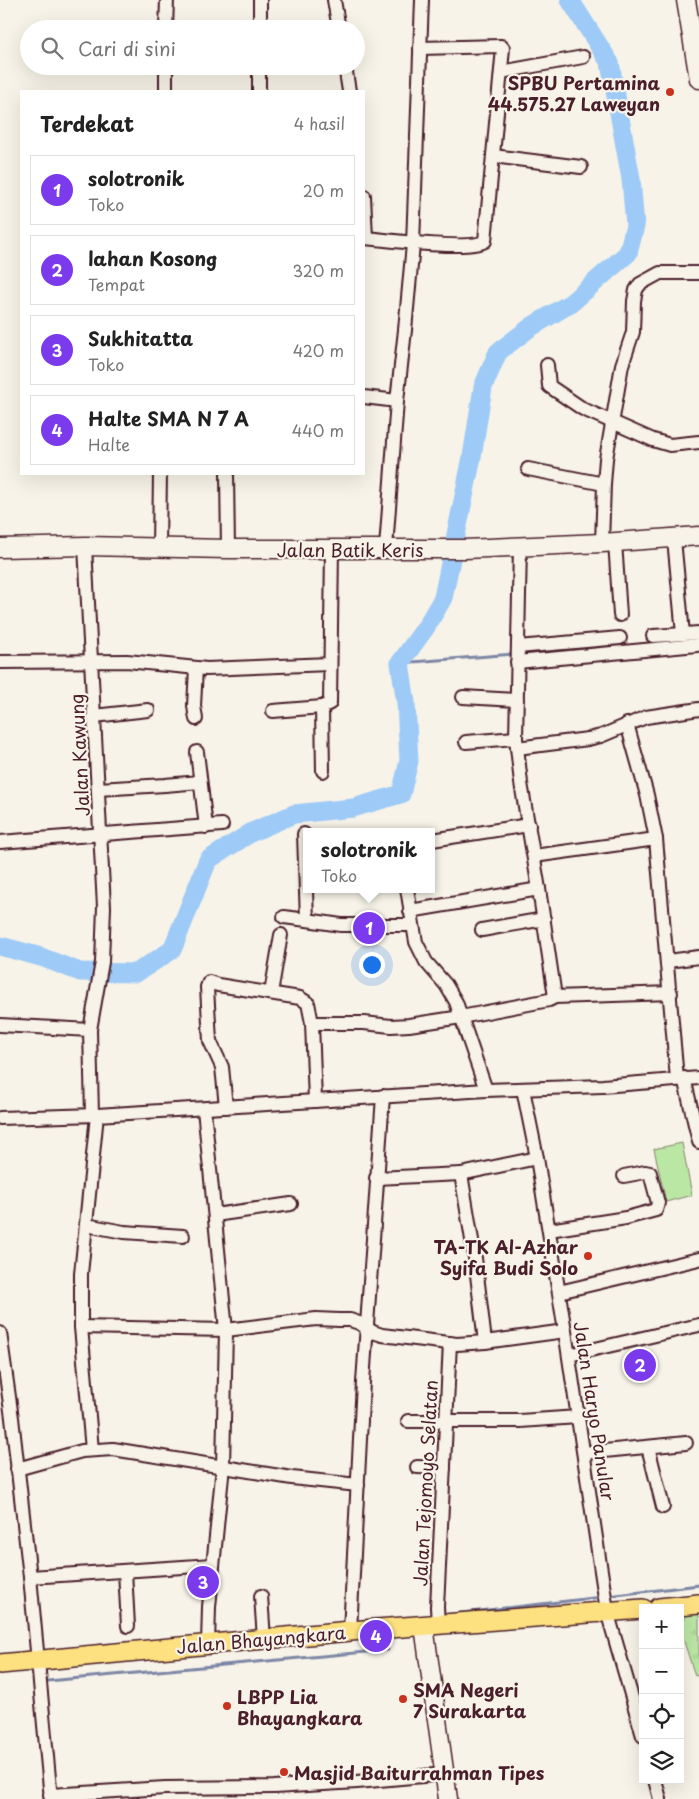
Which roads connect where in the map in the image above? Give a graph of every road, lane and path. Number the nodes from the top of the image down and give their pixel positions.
1 (166, 0) edge
2 (260, 0) edge
3 (334, 0) edge
4 (422, 0) edge
5 (686, 0) edge
6 (166, 20) edge
7 (260, 20) edge
8 (337, 20) edge
9 (696, 38) edge
10 (420, 48) junction
11 (583, 57) dead end
12 (501, 72) junction
13 (166, 75) edge
14 (260, 75) edge
15 (346, 75) edge
16 (699, 79) edge
17 (166, 90) edge
18 (259, 90) edge
19 (349, 90) edge
20 (493, 156) junction
21 (581, 167) dead end
22 (365, 238) edge
23 (413, 244) junction
24 (699, 273) edge
25 (547, 365) dead end
26 (365, 397) edge
27 (396, 401) junction
28 (614, 422) junction
29 (699, 442) edge
30 (528, 469) dead end
31 (160, 475) edge
32 (226, 475) edge
33 (604, 484) junction
34 (699, 536) edge
35 (674, 539) junction
36 (609, 543) junction
37 (85, 546) junction
38 (520, 547) junction
39 (0, 548) edge
40 (159, 548) junction
41 (386, 548) junction
42 (228, 549) junction
43 (332, 549) junction
44 (620, 614) dead end
45 (653, 636) dead end
46 (620, 638) dead end
47 (695, 640) edge
48 (518, 655) junction
49 (91, 661) junction
50 (0, 662) edge
51 (330, 664) junction
52 (196, 668) junction
53 (463, 697) dead end
54 (517, 700) junction
55 (322, 707) junction
56 (699, 708) edge
57 (148, 710) dead end
58 (273, 711) dead end
59 (94, 716) junction
60 (196, 719) dead end
61 (627, 724) junction
62 (466, 742) dead end
63 (517, 743) junction
64 (197, 752) dead end
65 (323, 771) dead end
66 (200, 782) junction
67 (98, 789) junction
68 (222, 825) dead end
69 (529, 825) junction
70 (206, 827) junction
71 (100, 835) junction
72 (656, 839) junction
73 (435, 840) edge
74 (0, 842) edge
75 (534, 856) junction
76 (539, 889) junction
77 (307, 893) edge
78 (408, 893) edge
79 (410, 911) junction
80 (284, 917) dead end
81 (544, 919) junction
82 (307, 920) junction
83 (412, 925) junction
84 (482, 930) dead end
85 (281, 935) dead end
86 (699, 957) edge
87 (668, 961) junction
88 (271, 993) junction
89 (670, 993) junction
90 (555, 997) junction
91 (461, 1017) junction
92 (312, 1023) junction
93 (0, 1025) edge
94 (90, 1030) junction
95 (680, 1078) junction
96 (699, 1078) edge
97 (523, 1088) junction
98 (486, 1090) junction
99 (383, 1096) junction
100 (315, 1101) junction
101 (226, 1107) junction
102 (204, 1109) junction
103 (94, 1115) junction
104 (0, 1118) edge
105 (699, 1142) edge
106 (537, 1158) junction
107 (461, 1174) junction
108 (624, 1176) dead end
109 (376, 1178) junction
110 (291, 1204) dead end
111 (215, 1215) junction
112 (86, 1225) junction
113 (549, 1230) junction
114 (184, 1236) dead end
115 (699, 1259) edge
116 (559, 1292) junction
117 (699, 1325) edge
118 (81, 1327) junction
119 (366, 1328) junction
120 (226, 1330) junction
121 (565, 1331) junction
122 (0, 1333) edge
123 (485, 1342) junction
124 (450, 1343) junction
125 (569, 1355) junction
126 (578, 1417) junction
127 (6, 1419) edge
128 (408, 1422) dead end
129 (446, 1422) junction
130 (686, 1443) dead end
131 (648, 1447) junction
132 (92, 1450) junction
133 (584, 1453) junction
134 (223, 1466) junction
135 (416, 1467) dead end
136 (444, 1468) junction
137 (17, 1469) junction
138 (358, 1485) junction
139 (663, 1506) dead end
140 (213, 1565) junction
141 (125, 1571) junction
142 (30, 1577) junction
143 (261, 1596) dead end
144 (699, 1604) edge
145 (607, 1606) junction
146 (684, 1606) edge
147 (639, 1609) edge
148 (434, 1620) junction
149 (128, 1626) dead end
150 (350, 1631) junction
151 (264, 1639) junction
152 (208, 1644) junction
153 (38, 1660) junction
154 (0, 1664) edge
155 (639, 1722) edge
156 (444, 1774) junction
157 (656, 1784) edge
158 (213, 1793) edge
159 (274, 1793) edge
160 (164, 1794) edge
161 (50, 1797) edge
162 (448, 1799) edge
163 (660, 1799) edge

1 - 6 street
2 - 7 street
3 - 8 street
4 - 10 street
5 - 9 street
9 - 16 street
10 - 12 street
10 - 23 street
11 - 12 street
12 - 20 street
13 - 17 street
14 - 18 street
15 - 19 street
20 - 21 street
20 - 23 street
22 - 23 street
23 - 27 street
24 - 28 street
25 - 28 street
26 - 27 street
27 - 41 street
28 - 29 street
28 - 33 street
30 - 33 street
31 - 40 street
32 - 42 street
33 - 36 street
34 - 35 street, Jalan Batik Keris
35 - 36 street, Jalan Batik Keris
35 - 47 street
36 - 38 street, Jalan Batik Keris
36 - 44 street
37 - 39 street, Jalan Batik Keris
37 - 40 street, Jalan Batik Keris
37 - 49 street, Jalan Kawung
38 - 41 street, Jalan Batik Keris
38 - 48 street
40 - 42 street, Jalan Batik Keris
41 - 43 street, Jalan Batik Keris
42 - 43 street, Jalan Batik Keris
43 - 51 street
45 - 47 street
46 - 48 street
47 - 48 street
48 - 54 street
49 - 50 street
49 - 52 street
49 - 59 street, Jalan Kawung
51 - 52 street
51 - 55 street
52 - 60 street
53 - 54 street
54 - 63 street
55 - 58 street
55 - 65 street
56 - 61 street
57 - 59 street
59 - 67 street, Jalan Kawung
61 - 63 street
61 - 72 street
62 - 63 street
63 - 69 street
64 - 66 street
66 - 67 street
66 - 70 street
67 - 71 street, Jalan Kawung
68 - 70 street
69 - 73 street
69 - 75 street
70 - 71 street
71 - 74 street
71 - 94 street, Jalan Kawung
72 - 75 street
72 - 87 street
75 - 76 street
76 - 79 street
76 - 81 street
77 - 82 street
78 - 79 street
79 - 83 street
80 - 82 street
81 - 84 street
81 - 90 street
82 - 83 street
83 - 91 street
85 - 88 street
86 - 87 street
87 - 89 street
88 - 92 street
88 - 101 street
89 - 90 street
89 - 95 street
90 - 91 street
91 - 92 street
91 - 98 street
92 - 100 street
93 - 94 street
94 - 103 street, Jalan Kawung
95 - 96 street
95 - 97 street
95 - 105 street
97 - 98 street
97 - 106 street, Jalan Haryo Panular
98 - 99 street
99 - 100 street
99 - 109 street
100 - 101 street
101 - 102 street
102 - 103 street
102 - 111 street
103 - 104 street
103 - 112 street, Jalan Kawung
106 - 107 street
106 - 113 street, Jalan Haryo Panular
107 - 109 street
107 - 123 street
108 - 113 street
109 - 119 street
110 - 111 street
111 - 120 street
112 - 114 street
112 - 118 street, Jalan Kawung
113 - 116 street, Jalan Haryo Panular
115 - 116 street
116 - 121 street, Jalan Haryo Panular
117 - 125 street
118 - 120 street
118 - 132 street, Jalan Kawung
119 - 120 street
119 - 124 street
119 - 138 street
120 - 134 street
121 - 123 street
121 - 125 street, Jalan Haryo Panular
122 - 127 street
123 - 124 street
124 - 129 street, Jalan Tejomoyo Selatan
125 - 126 street, Jalan Haryo Panular
126 - 129 street
126 - 133 street, Jalan Haryo Panular
127 - 137 street
128 - 129 street
129 - 136 street, Jalan Tejomoyo Selatan
130 - 131 street
131 - 133 street
131 - 139 street
132 - 134 street
132 - 137 street
133 - 145 street, Jalan Haryo Panular
134 - 138 street
134 - 140 street
135 - 136 street
136 - 148 street, Jalan Tejomoyo Selatan
137 - 142 street
138 - 150 street
140 - 141 street
140 - 152 street
141 - 142 street
141 - 149 street
142 - 153 street
143 - 151 street
144 - 146 main road
145 - 147 main road, Jalan Bhayangkara
145 - 148 main road, Jalan Bhayangkara
145 - 155 street, Jalan Haryo Panular
148 - 150 main road, Jalan Bhayangkara
148 - 156 street
150 - 151 main road, Jalan Bhayangkara
151 - 152 main road, Jalan Bhayangkara
152 - 153 main road, Jalan Bhayangkara
153 - 154 main road, Jalan Bhayangkara
153 - 161 street
156 - 159 street
156 - 162 street
157 - 163 street
158 - 159 street
158 - 160 street
160 - 161 street

